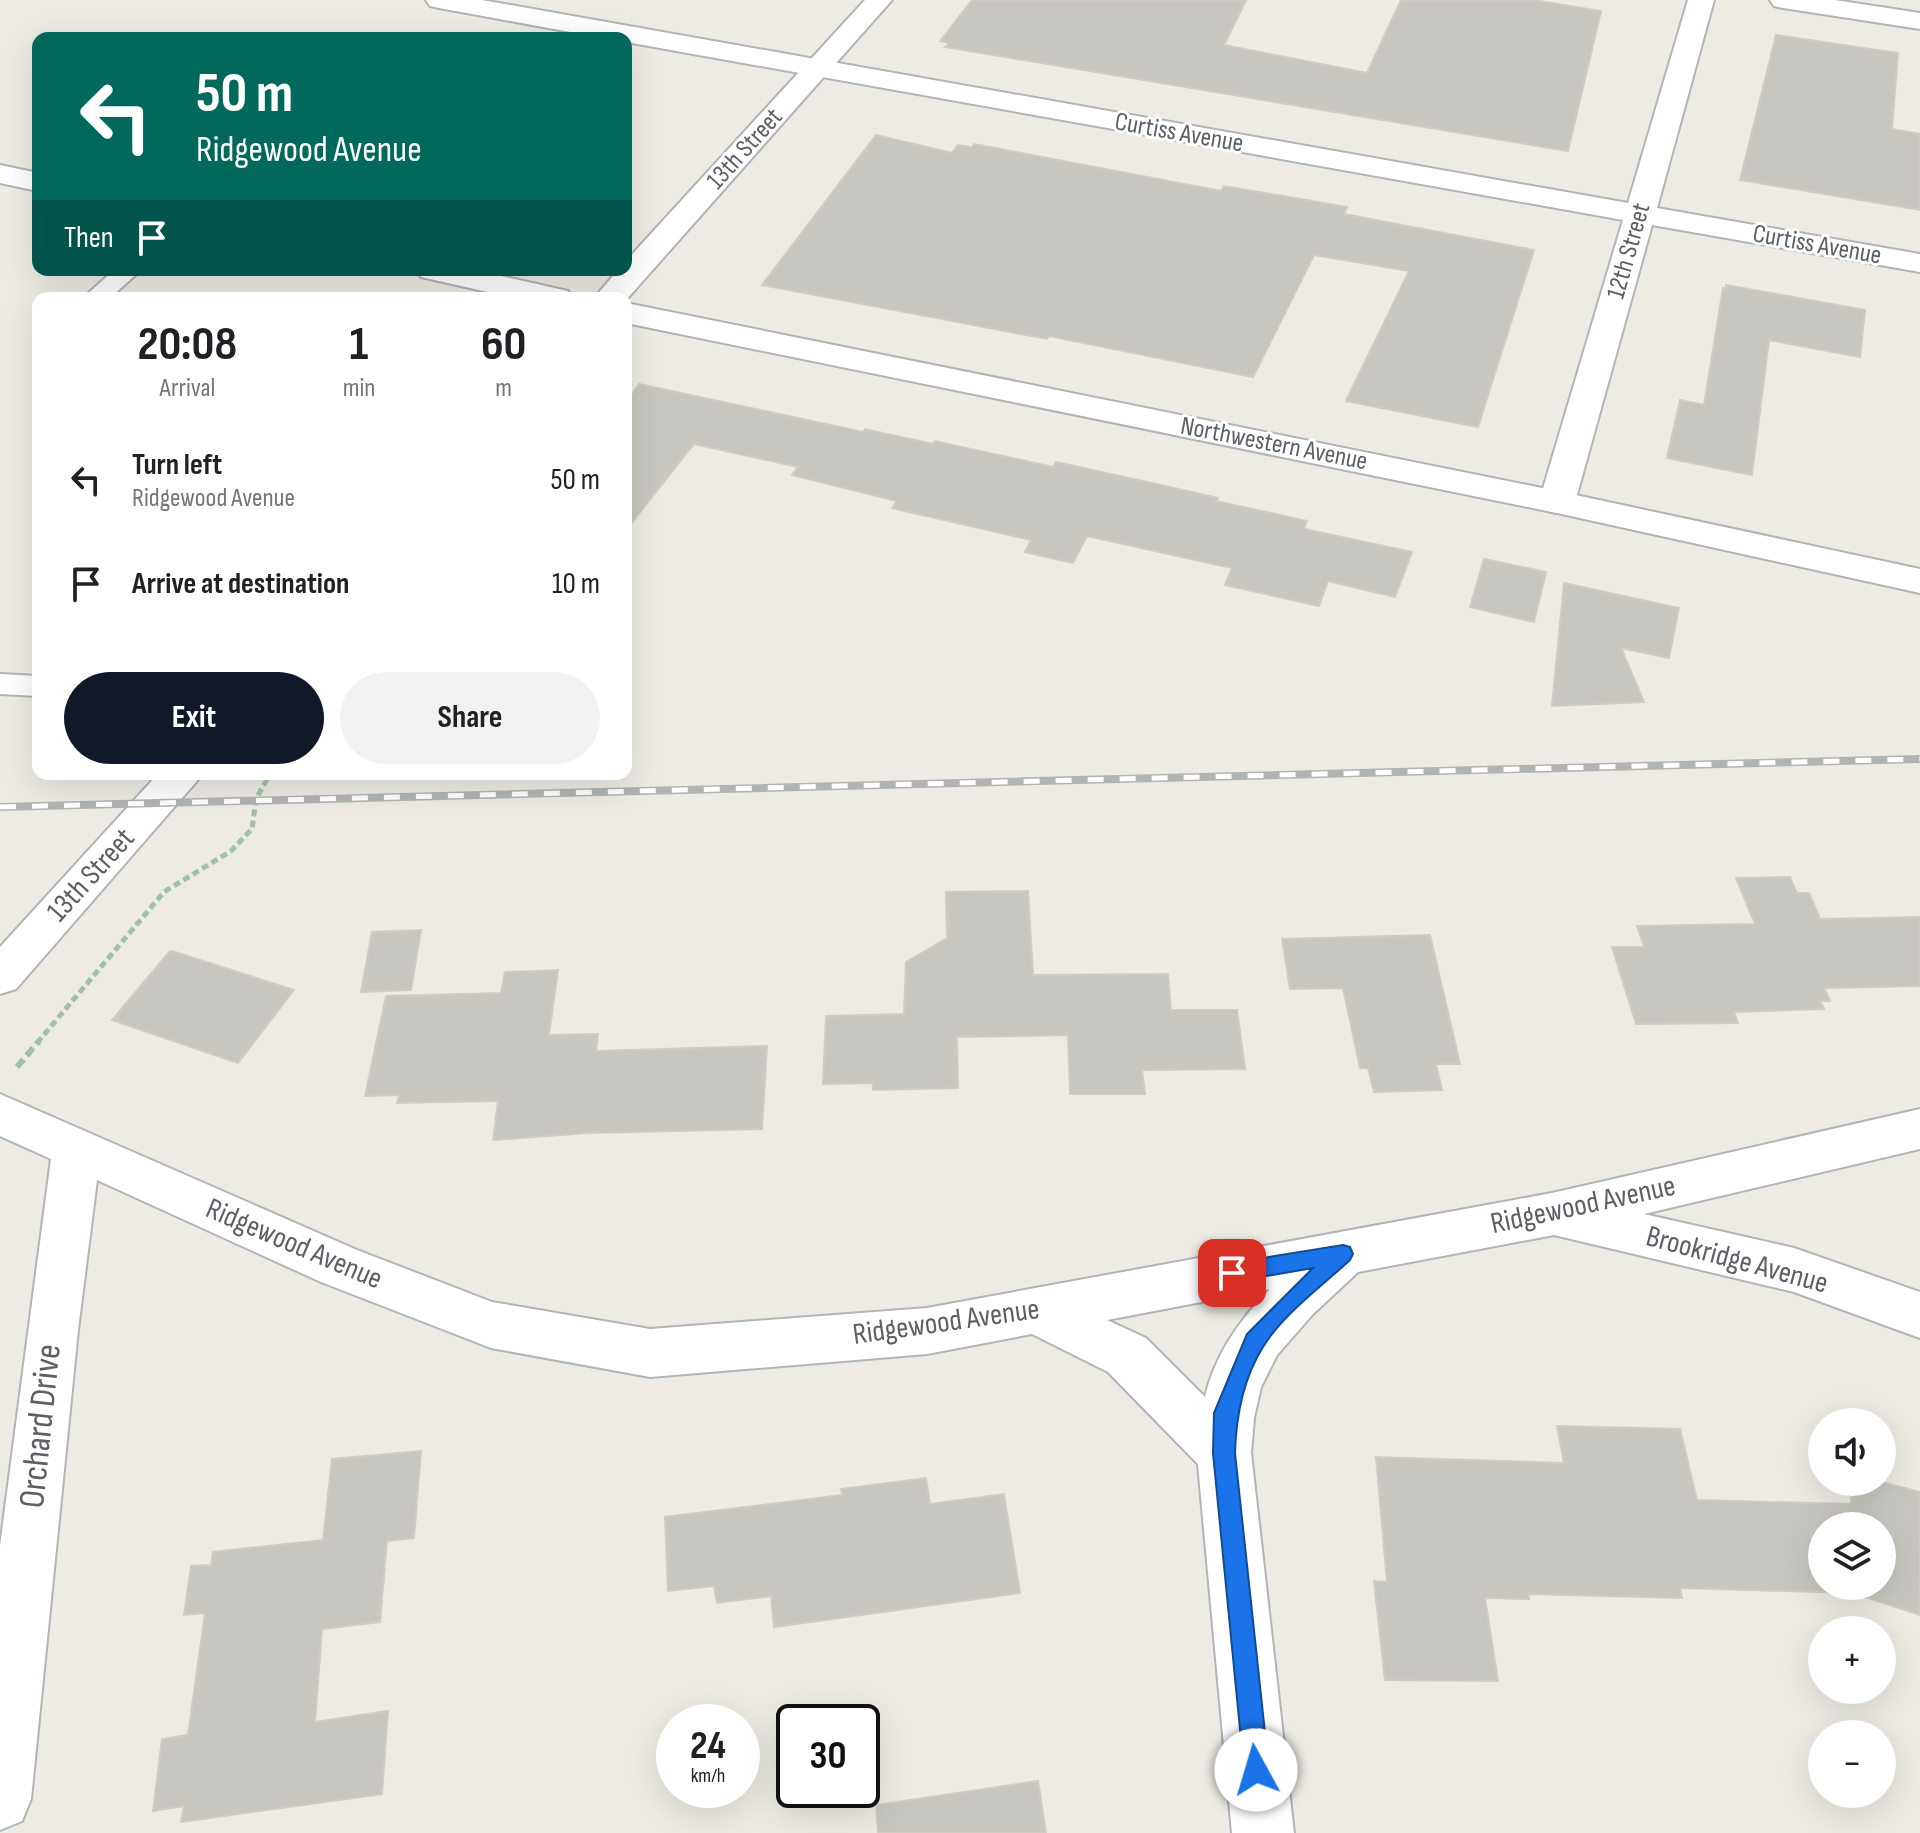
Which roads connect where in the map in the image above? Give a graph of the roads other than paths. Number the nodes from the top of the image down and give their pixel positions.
1 (439, 0) edge
2 (879, 0) edge
3 (1701, 0) edge
4 (1783, 0) edge
5 (1920, 21) edge
6 (614, 32) edge
7 (632, 35) edge
8 (816, 69) junction
9 (0, 174) edge
10 (32, 181) edge
11 (1640, 213) junction
12 (1920, 263) edge
13 (632, 274) edge
14 (122, 276) edge
15 (459, 276) edge
16 (630, 276) edge
17 (102, 292) edge
18 (530, 292) edge
19 (615, 292) edge
20 (632, 314) edge
21 (1557, 502) junction
22 (1920, 581) edge
23 (0, 684) edge
24 (32, 686) edge
25 (177, 780) edge
26 (0, 977) edge
27 (5, 1094) edge
28 (1920, 1129) edge
29 (76, 1150) junction
30 (1552, 1214) junction
31 (1343, 1254) junction
32 (1033, 1310) junction
33 (1920, 1315) edge
34 (1224, 1453) junction
35 (0, 1799) edge
36 (1263, 1833) edge

1 - 6 street, Curtiss Avenue
2 - 8 street, 13th Street
3 - 11 street, 12th Street
4 - 5 street
7 - 8 street, Curtiss Avenue
8 - 11 street, Curtiss Avenue
8 - 13 street, 13th Street
9 - 10 street
11 - 12 street, Curtiss Avenue
11 - 21 street, 12th Street
14 - 17 lane
15 - 18 street
16 - 19 street, 13th Street
20 - 21 street, Northwestern Avenue
21 - 22 street, Northwestern Avenue
23 - 24 lane
25 - 26 street, 13th Street
27 - 29 street, Ridgewood Avenue
28 - 30 street, Ridgewood Avenue
29 - 32 street, Ridgewood Avenue
29 - 35 street, Orchard Drive
30 - 31 street, Ridgewood Avenue
30 - 33 street, Brookridge Avenue
31 - 32 street, Ridgewood Avenue
31 - 34 street
32 - 34 street
34 - 36 street

